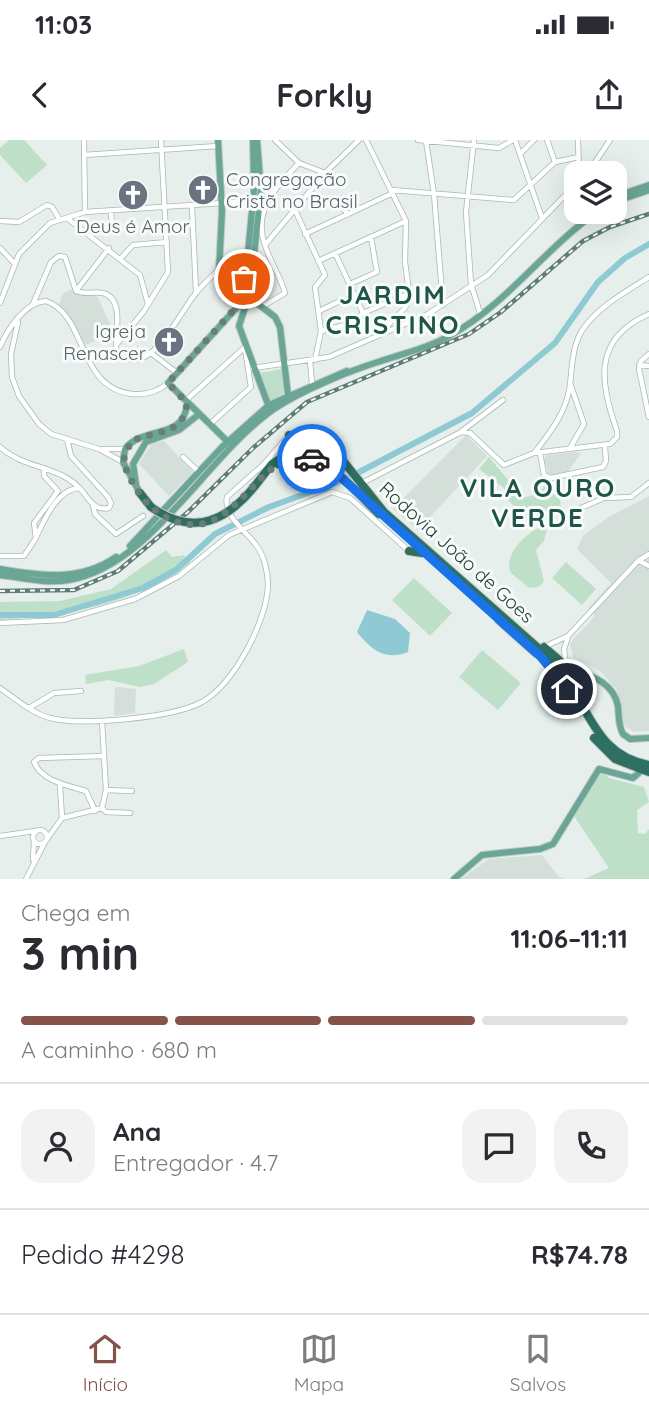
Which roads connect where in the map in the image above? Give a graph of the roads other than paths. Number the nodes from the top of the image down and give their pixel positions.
1 (84, 140) edge
2 (161, 140) edge
3 (255, 140) edge
4 (275, 140) edge
5 (359, 140) edge
6 (366, 140) edge
7 (418, 140) edge
8 (514, 140) edge
9 (534, 140) edge
10 (547, 140) edge
11 (578, 140) edge
12 (610, 140) edge
13 (426, 141) edge
14 (218, 143) edge
15 (475, 143) edge
16 (162, 150) junction
17 (520, 153) junction
18 (84, 155) junction
19 (579, 157) junction
20 (579, 161) edge
21 (596, 161) edge
22 (555, 162) junction
23 (299, 163) junction
24 (325, 173) junction
25 (531, 186) junction
26 (649, 187) edge
27 (257, 190) junction
28 (392, 192) junction
29 (269, 194) junction
30 (434, 194) junction
31 (627, 195) edge
32 (564, 196) edge
33 (467, 197) junction
34 (340, 198) dead end
35 (253, 201) junction
36 (86, 202) junction
37 (267, 203) junction
38 (222, 204) junction
39 (192, 207) junction
40 (294, 208) junction
41 (165, 209) junction
42 (93, 211) junction
43 (111, 211) junction
44 (85, 212) junction
45 (258, 213) junction
46 (347, 215) junction
47 (542, 218) junction
48 (68, 219) junction
49 (60, 220) junction
50 (0, 221) edge
51 (406, 221) junction
52 (577, 224) edge
53 (584, 224) edge
54 (112, 228) dead end
55 (305, 234) junction
56 (371, 237) junction
57 (167, 242) junction
58 (264, 246) junction
59 (0, 248) edge
60 (109, 248) junction
61 (335, 253) junction
62 (121, 258) junction
63 (318, 261) junction
64 (14, 263) junction
65 (219, 270) junction
66 (649, 277) edge
67 (350, 284) junction
68 (472, 287) junction
69 (76, 290) junction
70 (196, 292) junction
71 (410, 293) junction
72 (246, 296) junction
73 (338, 302) dead end
74 (0, 303) edge
75 (33, 304) junction
76 (148, 304) junction
77 (443, 305) junction
78 (263, 306) junction
79 (233, 311) junction
80 (319, 311) junction
81 (363, 313) junction
82 (480, 313) junction
83 (649, 314) edge
84 (241, 316) junction
85 (19, 318) junction
86 (226, 318) junction
87 (462, 329) junction
88 (321, 331) junction
89 (380, 333) junction
90 (240, 335) junction
91 (116, 345) junction
92 (1, 346) edge
93 (12, 347) junction
94 (245, 348) junction
95 (151, 353) junction
96 (11, 354) junction
97 (649, 354) edge
98 (312, 361) junction
99 (285, 363) junction
100 (639, 365) junction
101 (649, 366) edge
102 (253, 368) junction
103 (177, 374) junction
104 (168, 383) junction
105 (312, 383) dead end
106 (570, 383) junction
107 (643, 393) junction
108 (288, 395) junction
109 (649, 397) edge
110 (503, 400) dead end
111 (186, 402) junction
112 (269, 409) junction
113 (198, 415) junction
114 (649, 417) edge
115 (209, 425) junction
116 (461, 432) junction
117 (289, 435) junction
118 (309, 435) junction
119 (67, 439) junction
120 (238, 442) junction
121 (297, 444) junction
122 (225, 445) junction
123 (0, 447) edge
124 (605, 447) junction
125 (99, 449) junction
126 (125, 449) junction
127 (334, 449) junction
128 (570, 449) junction
129 (285, 453) junction
130 (537, 453) junction
131 (135, 457) junction
132 (183, 457) dead end
133 (123, 461) junction
134 (325, 463) junction
135 (132, 464) junction
136 (27, 465) junction
137 (44, 468) junction
138 (199, 472) junction
139 (44, 476) junction
140 (260, 479) junction
141 (649, 483) edge
142 (354, 485) junction
143 (79, 488) junction
144 (139, 493) junction
145 (93, 505) junction
146 (574, 512) dead end
147 (143, 516) dead end
148 (241, 529) junction
149 (36, 538) junction
150 (409, 548) junction
151 (649, 554) edge
152 (0, 556) edge
153 (638, 561) junction
154 (649, 566) edge
155 (0, 569) edge
156 (0, 575) edge
157 (0, 624) edge
158 (518, 629) junction
159 (568, 636) junction
160 (544, 647) junction
161 (566, 666) junction
162 (583, 672) junction
163 (574, 686) junction
164 (0, 688) edge
165 (81, 691) dead end
166 (577, 695) junction
167 (29, 708) junction
168 (102, 721) junction
169 (649, 738) edge
170 (104, 757) junction
171 (647, 769) edge
172 (60, 784) junction
173 (106, 790) junction
174 (131, 791) dead end
175 (102, 808) junction
176 (96, 811) junction
177 (130, 813) dead end
178 (62, 818) junction
179 (58, 825) junction
180 (39, 830) junction
181 (17, 835) junction
182 (0, 836) edge
183 (34, 841) junction
184 (46, 841) junction
185 (33, 861) junction
186 (26, 879) edge
187 (454, 879) edge

1 - 18 street
2 - 16 street
3 - 27 main road
4 - 23 street
5 - 24 street
6 - 28 street
7 - 13 street
8 - 15 street
8 - 17 street
9 - 17 street
10 - 22 street
11 - 19 street
12 - 21 street
13 - 15 street
13 - 30 street
14 - 16 street
14 - 38 main road
15 - 33 street
16 - 18 street
16 - 41 street
17 - 25 street
18 - 36 street
19 - 20 street
19 - 22 street
22 - 25 street
23 - 24 street
23 - 29 street
24 - 40 street
25 - 33 street
25 - 47 street
26 - 31 main road
27 - 29 street
27 - 35 main road
27 - 45 main road
28 - 30 street
28 - 46 street
28 - 51 street
29 - 37 street
30 - 33 street
30 - 77 street
32 - 47 street
33 - 68 street
34 - 46 street
35 - 38 street
35 - 72 main road
36 - 42 street
36 - 44 street
37 - 45 street
37 - 58 street
38 - 39 street
38 - 65 main road
39 - 41 street
39 - 70 street
40 - 55 street
40 - 58 street
41 - 43 street
41 - 57 street
42 - 43 street
42 - 44 street
43 - 54 street
44 - 48 street
45 - 72 main road
46 - 55 street
47 - 68 street
48 - 49 street
48 - 60 street
49 - 50 street
49 - 64 street
51 - 56 street
51 - 71 street
52 - 82 main road
53 - 87 main road
55 - 63 street
56 - 61 street
56 - 67 street
57 - 62 street
57 - 76 street
58 - 78 street
59 - 64 street
60 - 62 street
60 - 69 street
61 - 63 street
61 - 67 street
62 - 76 street
63 - 80 street
64 - 74 street
65 - 70 street
65 - 72 main road
66 - 106 street
67 - 81 street
68 - 77 street
68 - 82 street
69 - 75 street
69 - 91 street
70 - 95 street
71 - 81 street
71 - 89 street
72 - 78 main road
72 - 79 main road
72 - 84 main road
73 - 80 street
75 - 85 street
75 - 104 street
76 - 91 street
77 - 89 street
78 - 99 main road
79 - 84 main road
79 - 86 main road
80 - 88 street
81 - 88 street
82 - 87 main road
82 - 108 main road
83 - 124 street
84 - 90 main road
85 - 92 street
85 - 93 street
86 - 90 main road
86 - 103 main road
87 - 112 main road
88 - 98 street
89 - 98 street
90 - 94 main road
91 - 95 street
92 - 93 street
92 - 96 street
93 - 96 street
94 - 102 main road
94 - 111 street
94 - 115 street
95 - 103 street
96 - 119 street
97 - 100 street
98 - 99 street
98 - 105 street
99 - 102 street
99 - 108 main road
100 - 101 street
100 - 107 street
102 - 112 main road
103 - 104 main road
104 - 111 main road
106 - 128 street
106 - 130 street
107 - 109 street
107 - 114 street
108 - 112 main road
110 - 116 street
111 - 113 main road
111 - 126 main road
112 - 120 main road
112 - 122 main road
113 - 115 main road
113 - 131 main road
115 - 122 main road
116 - 130 street
116 - 142 street
117 - 118 street
117 - 121 highway
117 - 148 street
118 - 121 highway
118 - 127 street
119 - 125 street
119 - 145 street
120 - 122 main road
120 - 156 main road
121 - 129 highway
122 - 138 main road
123 - 136 street
124 - 128 street
124 - 130 street
125 - 126 street
125 - 133 street
126 - 131 main road
126 - 133 main road
127 - 129 highway
127 - 134 highway
127 - 142 highway, Rodovia João de Goes
128 - 130 street
129 - 140 highway
131 - 135 main road
132 - 138 street
133 - 135 main road
133 - 144 main road
134 - 140 highway
134 - 142 highway
135 - 144 main road
136 - 137 street
136 - 139 street
137 - 139 street
137 - 143 street
138 - 155 main road
139 - 149 street
140 - 144 highway, bridge
141 - 146 street
142 - 150 highway, Rodovia João de Goes
142 - 158 highway, Rodovia João de Goes
143 - 145 street
143 - 149 street
145 - 147 street
148 - 150 street
148 - 157 street
148 - 168 street
149 - 152 street
150 - 171 highway, Rodovia João de Goes
151 - 153 street
153 - 154 street
153 - 159 street
158 - 160 highway
158 - 166 highway, Rodovia João de Goes
159 - 160 street
159 - 161 street
160 - 161 highway
161 - 162 main road
161 - 163 highway
162 - 163 main road
162 - 169 main road
163 - 166 highway
164 - 167 street
165 - 167 street
166 - 171 highway, Rodovia João de Goes
167 - 168 street
168 - 170 street
170 - 172 street
170 - 173 street
171 - 187 main road
172 - 176 street
172 - 178 street
173 - 174 street
173 - 175 street
175 - 176 street
175 - 177 street
176 - 178 street
178 - 179 street
179 - 180 street
179 - 184 street
180 - 181 street
180 - 183 street
180 - 184 street
181 - 182 street
181 - 183 street
183 - 184 street
183 - 185 street
184 - 185 street
185 - 186 street

